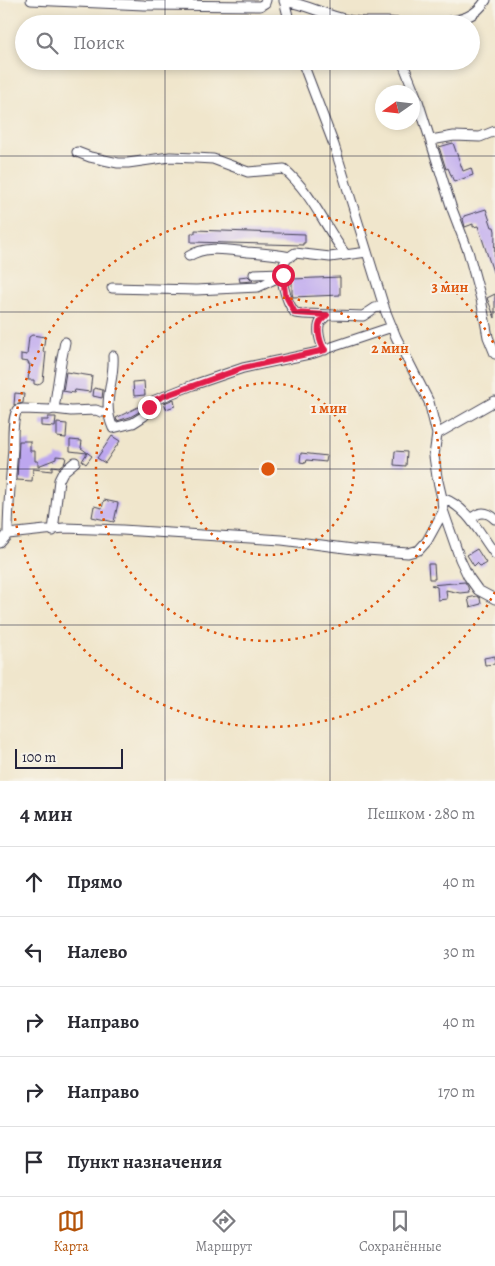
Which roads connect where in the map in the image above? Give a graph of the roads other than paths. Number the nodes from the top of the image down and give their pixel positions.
1 (31, 0) edge
2 (266, 0) edge
3 (486, 0) edge
4 (284, 1) edge
5 (288, 15) edge
6 (331, 15) edge
7 (472, 15) edge
8 (305, 70) edge
9 (406, 70) edge
10 (495, 131) edge
11 (430, 140) junction
12 (77, 152) dead end
13 (367, 252) junction
14 (346, 255) junction
15 (189, 256) dead end
16 (290, 256) junction
17 (254, 274) dead end
18 (283, 274) junction
19 (112, 288) dead end
20 (384, 306) junction
21 (327, 315) junction
22 (392, 327) junction
23 (65, 342) dead end
24 (325, 350) junction
25 (495, 354) edge
26 (113, 356) dead end
27 (495, 401) edge
28 (54, 409) junction
29 (108, 411) junction
30 (437, 434) junction
31 (75, 462) dead end
32 (442, 498) junction
33 (443, 510) junction
34 (472, 519) junction
35 (495, 519) edge
36 (54, 531) junction
37 (8, 534) junction
38 (0, 542) edge
39 (495, 554) edge
40 (495, 599) edge

1 - 2 street
3 - 7 street
4 - 5 street
4 - 6 street
8 - 13 street
9 - 11 street
10 - 11 street
11 - 25 street
12 - 14 street
13 - 14 street
13 - 20 street
14 - 16 street
15 - 16 street
16 - 18 street
17 - 18 street
18 - 19 street
18 - 21 street
20 - 21 street
20 - 22 street
21 - 24 street
22 - 24 street
22 - 30 street
23 - 28 street
24 - 29 street
26 - 29 street
27 - 30 street
28 - 29 street
28 - 37 street
30 - 32 street
31 - 36 street
32 - 33 street
32 - 34 street
33 - 36 street
33 - 40 street
34 - 35 street
34 - 39 street
36 - 37 street
37 - 38 street

